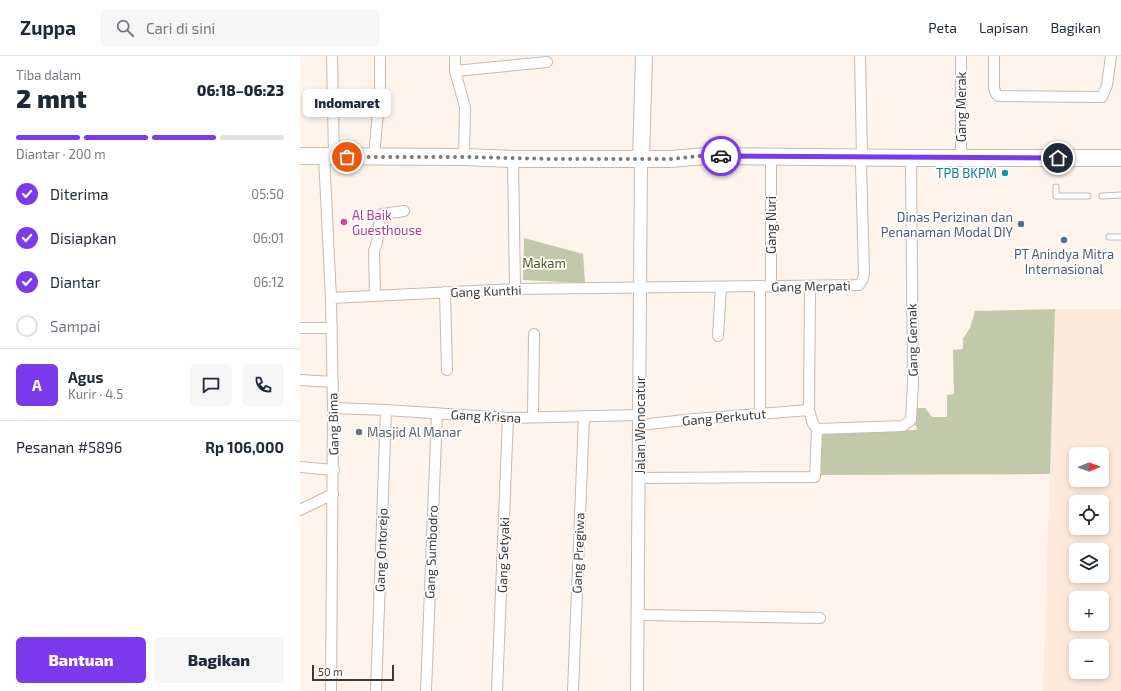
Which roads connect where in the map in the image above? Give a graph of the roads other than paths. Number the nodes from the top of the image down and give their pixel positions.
1 (332, 56) edge
2 (380, 56) edge
3 (455, 56) edge
4 (644, 56) edge
5 (860, 56) edge
6 (961, 56) edge
7 (994, 56) edge
8 (1111, 56) edge
9 (547, 62) dead end
10 (456, 71) junction
11 (300, 156) edge
12 (329, 156) junction
13 (374, 157) junction
14 (464, 157) junction
15 (961, 158) junction
16 (1121, 158) edge
17 (513, 159) junction
18 (641, 159) junction
19 (670, 159) junction
20 (862, 161) junction
21 (772, 163) junction
22 (911, 164) junction
23 (1121, 164) edge
24 (1056, 187) dead end
25 (1088, 196) dead end
26 (1102, 196) dead end
27 (1121, 196) edge
28 (404, 211) dead end
29 (1109, 237) dead end
30 (1121, 237) edge
31 (721, 287) junction
32 (760, 287) junction
33 (771, 287) junction
34 (810, 287) junction
35 (640, 288) junction
36 (515, 289) junction
37 (444, 292) junction
38 (375, 296) junction
39 (332, 298) junction
40 (300, 328) edge
41 (332, 328) junction
42 (534, 334) dead end
43 (718, 336) dead end
44 (447, 370) dead end
45 (300, 380) edge
46 (333, 382) junction
47 (333, 408) junction
48 (386, 410) junction
49 (809, 410) junction
50 (437, 413) junction
51 (760, 414) junction
52 (584, 416) junction
53 (534, 417) junction
54 (508, 418) junction
55 (640, 420) junction
56 (817, 429) junction
57 (300, 466) edge
58 (334, 470) junction
59 (639, 478) junction
60 (333, 494) junction
61 (300, 510) edge
62 (638, 615) junction
63 (820, 618) dead end
64 (331, 691) edge
65 (376, 691) edge
66 (426, 691) edge
67 (497, 691) edge
68 (573, 691) edge
69 (637, 691) edge

1 - 12 street, Gang Bima
2 - 13 street
3 - 10 street
4 - 18 main road
5 - 20 street
6 - 15 street, Gang Merak
7 - 8 street
9 - 10 street
10 - 14 street
11 - 12 main road
12 - 13 main road
12 - 39 street, Gang Bima
13 - 14 main road
14 - 17 main road
15 - 16 main road
15 - 20 main road
17 - 18 main road
17 - 36 street
18 - 19 main road
18 - 35 street, Jalan Wonocatur
19 - 20 main road
19 - 21 main road
20 - 21 main road
20 - 22 main road
20 - 34 street, Gang Merpati
21 - 33 street, Gang Nuri
22 - 23 main road
22 - 56 street, Gang Gemak
24 - 25 lane
26 - 27 lane
28 - 38 street
29 - 30 lane
31 - 32 street, Gang Merpati
31 - 35 street, Gang Merpati
31 - 43 street
32 - 33 street, Gang Merpati
32 - 51 street
33 - 34 street, Gang Merpati
34 - 49 street
35 - 36 street, Gang Kunthi
35 - 55 street, Jalan Wonocatur
36 - 37 street, Gang Kunthi
37 - 38 street, Gang Kunthi
37 - 44 street
38 - 39 street, Gang Kunthi
39 - 41 street, Gang Bima
40 - 41 street
41 - 46 street, Gang Bima
42 - 53 street
45 - 46 street
46 - 47 street, Gang Bima
47 - 48 street, Gang Krisna
47 - 58 street, Gang Bima
48 - 50 street, Gang Krisna
48 - 65 street, Gang Ontorejo
49 - 51 street, Gang Perkutut
49 - 56 street
50 - 54 street, Gang Krisna
50 - 66 street, Gang Sumbodro
51 - 55 street, Gang Perkutut
52 - 53 street, Gang Krisna
52 - 55 street, Gang Krisna
52 - 68 street, Gang Pregiwa
53 - 54 street, Gang Krisna
54 - 67 street, Gang Setyaki
55 - 59 street, Jalan Wonocatur
56 - 59 street
57 - 58 street
58 - 60 street, Gang Bima
59 - 62 street, Jalan Wonocatur
60 - 61 street
60 - 64 street, Gang Bima
62 - 63 street
62 - 69 street, Jalan Wonocatur

